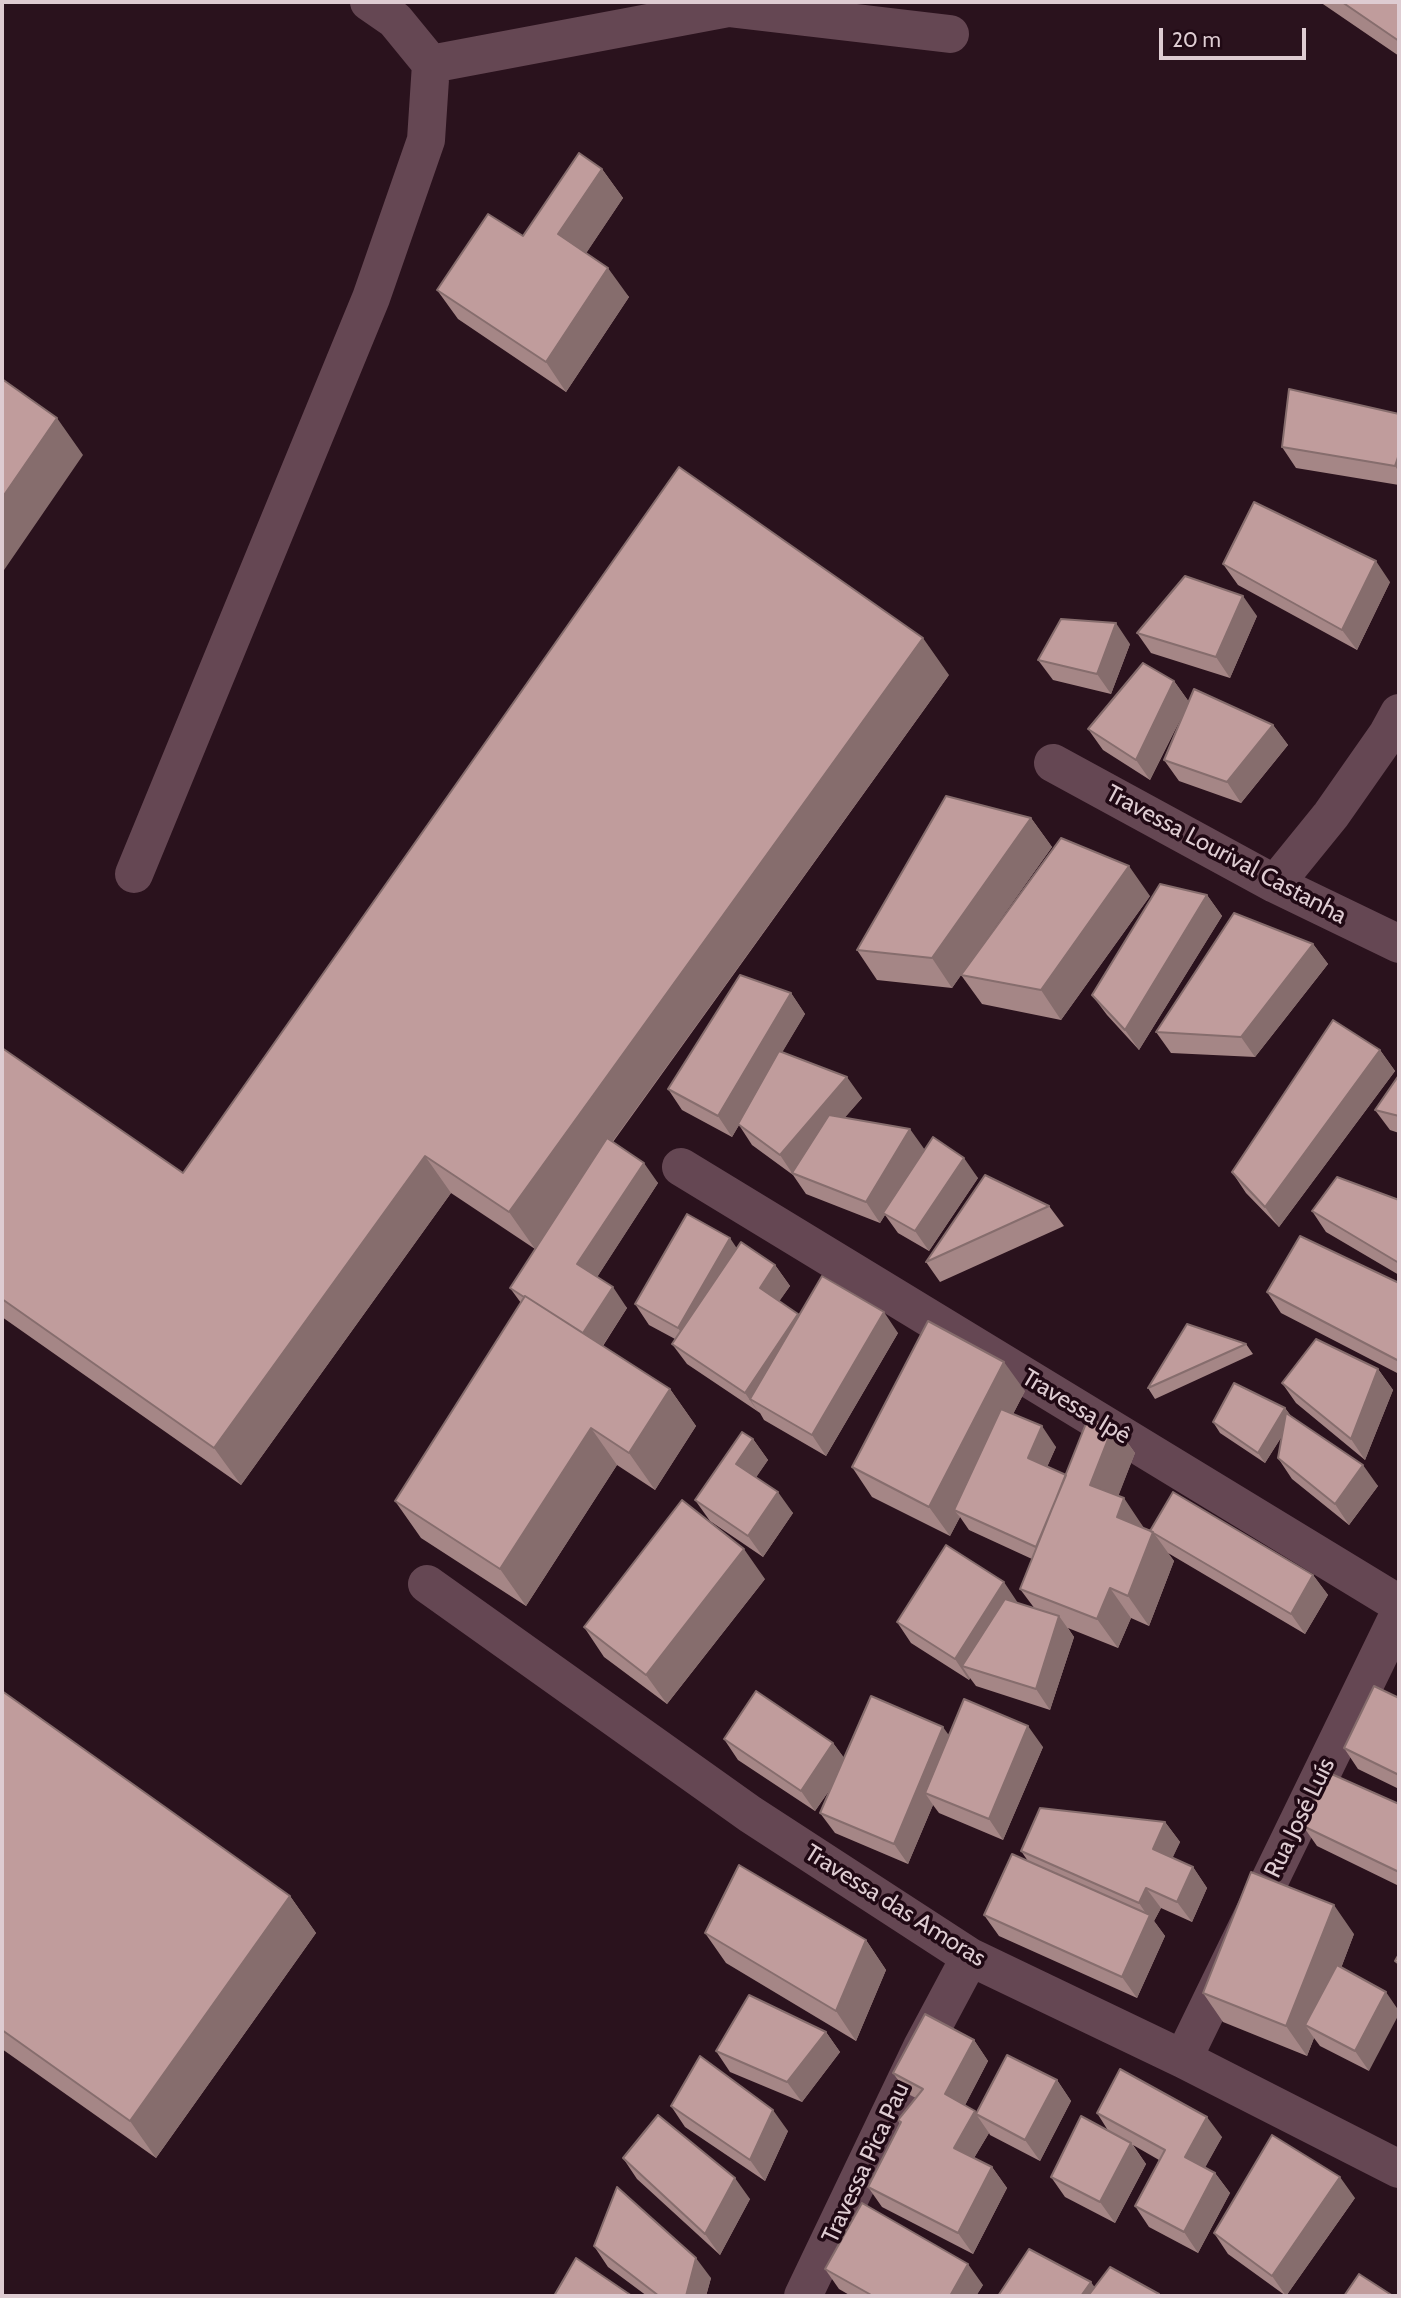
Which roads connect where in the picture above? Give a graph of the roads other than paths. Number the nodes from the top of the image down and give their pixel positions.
1 (369, 2) edge
2 (727, 5) edge
3 (950, 34) dead end
4 (431, 64) junction
5 (1399, 713) edge
6 (1054, 764) dead end
7 (134, 874) dead end
8 (1275, 884) junction
9 (1399, 944) edge
10 (681, 1167) dead end
11 (427, 1584) dead end
12 (1399, 1604) edge
13 (1399, 1614) edge
14 (970, 1957) junction
15 (1183, 2059) junction
16 (1399, 2169) edge
17 (803, 2296) edge

1 - 4 street
2 - 3 street
2 - 4 street
4 - 7 street
5 - 8 street
6 - 8 street, Travessa Lourival Castanha
8 - 9 street, Travessa Lourival Castanha
10 - 12 street, Travessa Ipê
11 - 14 street, Travessa das Amoras
13 - 15 street, Rua José Luís
14 - 15 street, Travessa das Amoras
14 - 17 street, Travessa Pica Pau
15 - 16 street, Travessa das Amoras

